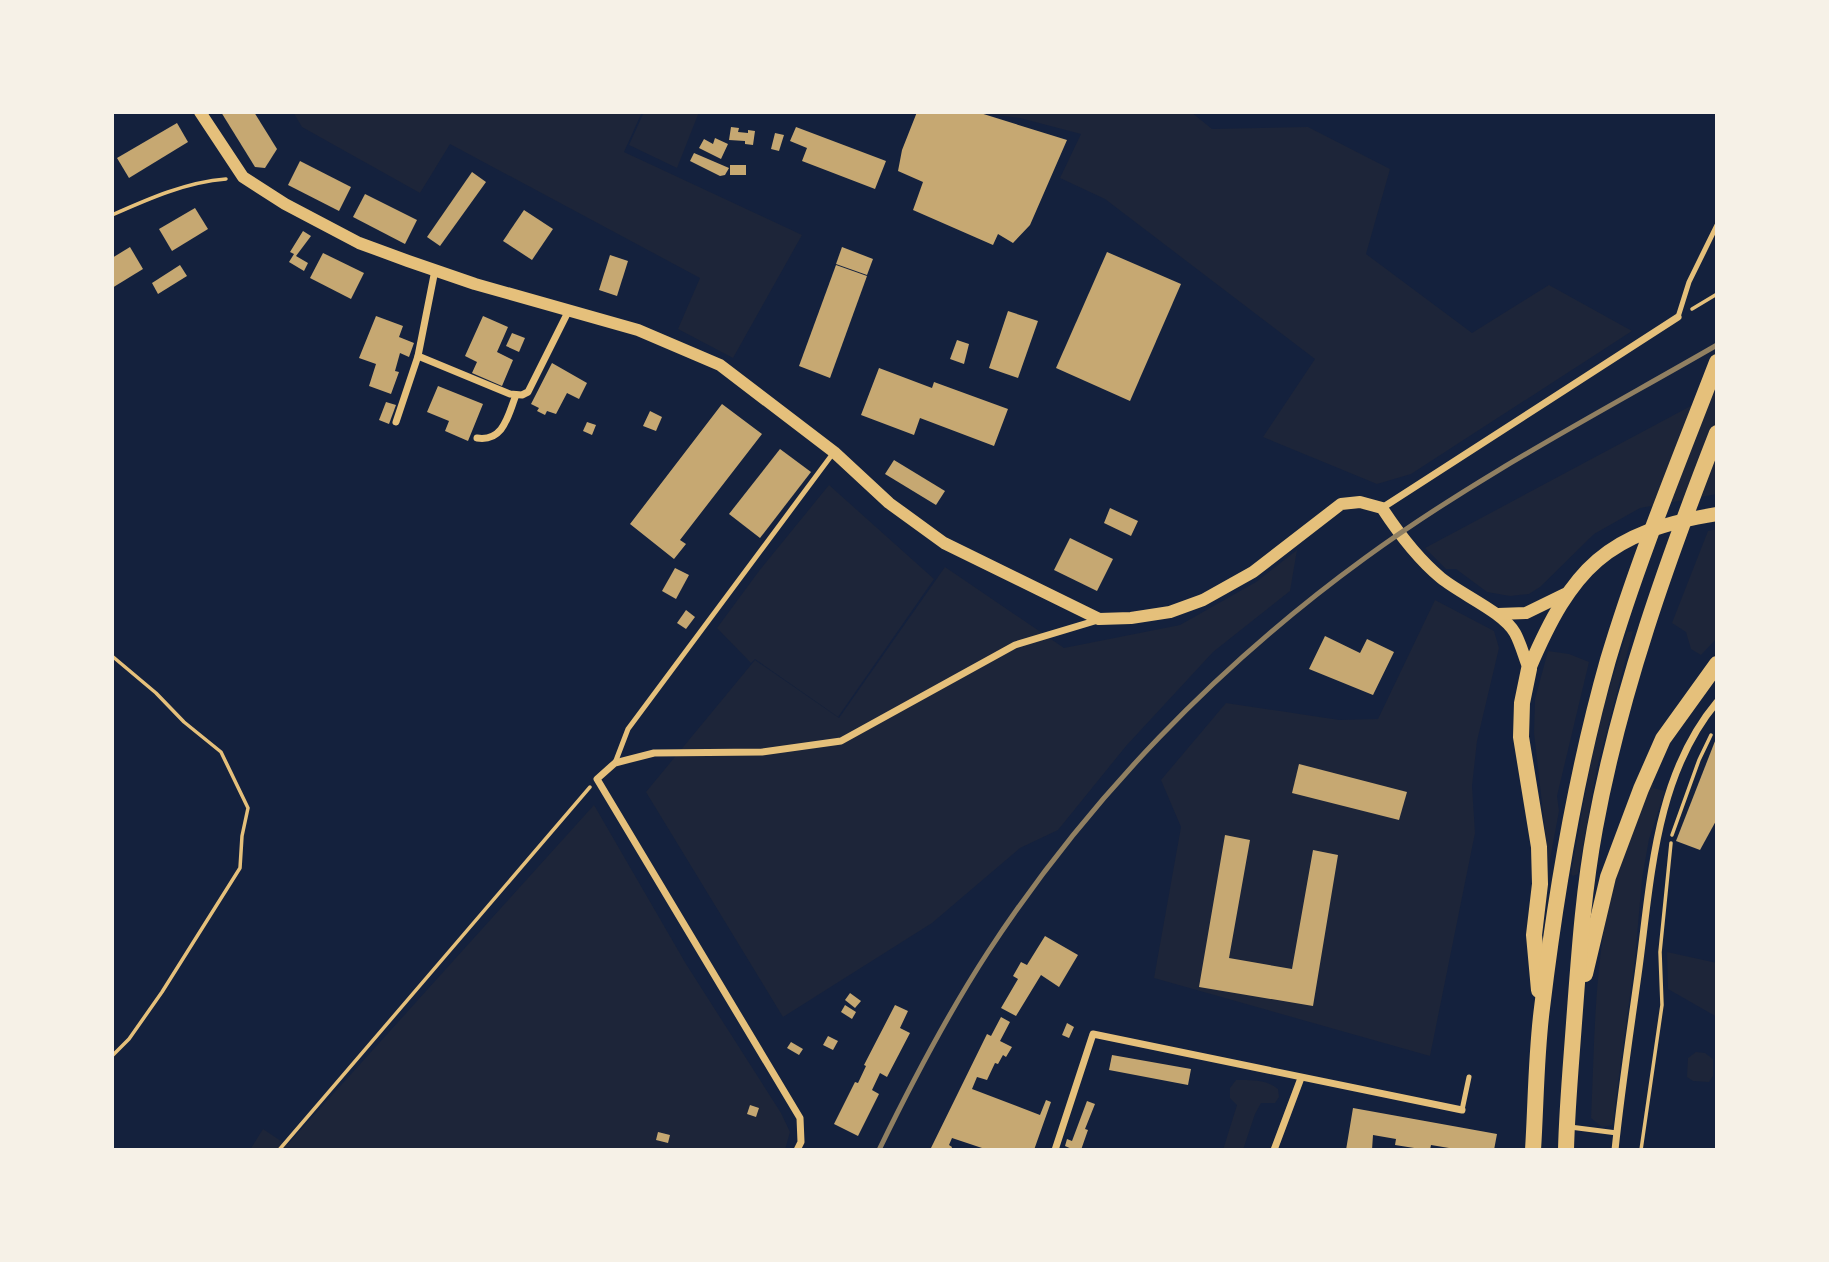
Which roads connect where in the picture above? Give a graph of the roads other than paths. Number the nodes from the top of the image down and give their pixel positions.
1 (200, 112) edge
2 (1717, 225) edge
3 (435, 270) junction
4 (569, 310) junction
5 (1678, 317) joint
6 (418, 356) junction
7 (1717, 362) edge
8 (516, 395) junction
9 (396, 422) dead end
10 (1717, 433) edge
11 (477, 438) dead end
12 (834, 452) junction
13 (1382, 508) junction
14 (1717, 514) edge
15 (1566, 594) junction
16 (1498, 614) junction
17 (1100, 619) junction
18 (1717, 664) edge
19 (1529, 668) junction
20 (1717, 702) edge
21 (615, 763) junction
22 (1541, 1010) junction
23 (1574, 1021) junction
24 (1469, 1077) dead end
25 (1301, 1078) junction
26 (1462, 1110) joint
27 (1566, 1127) junction
28 (1617, 1133) junction
29 (797, 1150) edge
30 (1055, 1150) edge
31 (1275, 1150) edge
32 (1534, 1150) edge
33 (1566, 1150) edge
34 (1615, 1150) edge

1 - 3 street
2 - 5 lane
3 - 4 street
3 - 6 street
4 - 8 street
4 - 12 street
5 - 13 street
6 - 8 street
6 - 9 street
7 - 22 main road
8 - 11 street
10 - 23 main road
12 - 17 street
12 - 21 lane
13 - 16 street
13 - 17 street
14 - 15 main road
15 - 16 street
15 - 19 main road
16 - 19 street
17 - 21 street
18 - 23 main road
19 - 22 main road
20 - 28 street
21 - 29 street
22 - 32 main road
23 - 27 main road
24 - 26 lane
25 - 26 street
25 - 30 street
25 - 31 street
27 - 28 lane
27 - 33 main road
28 - 34 street

